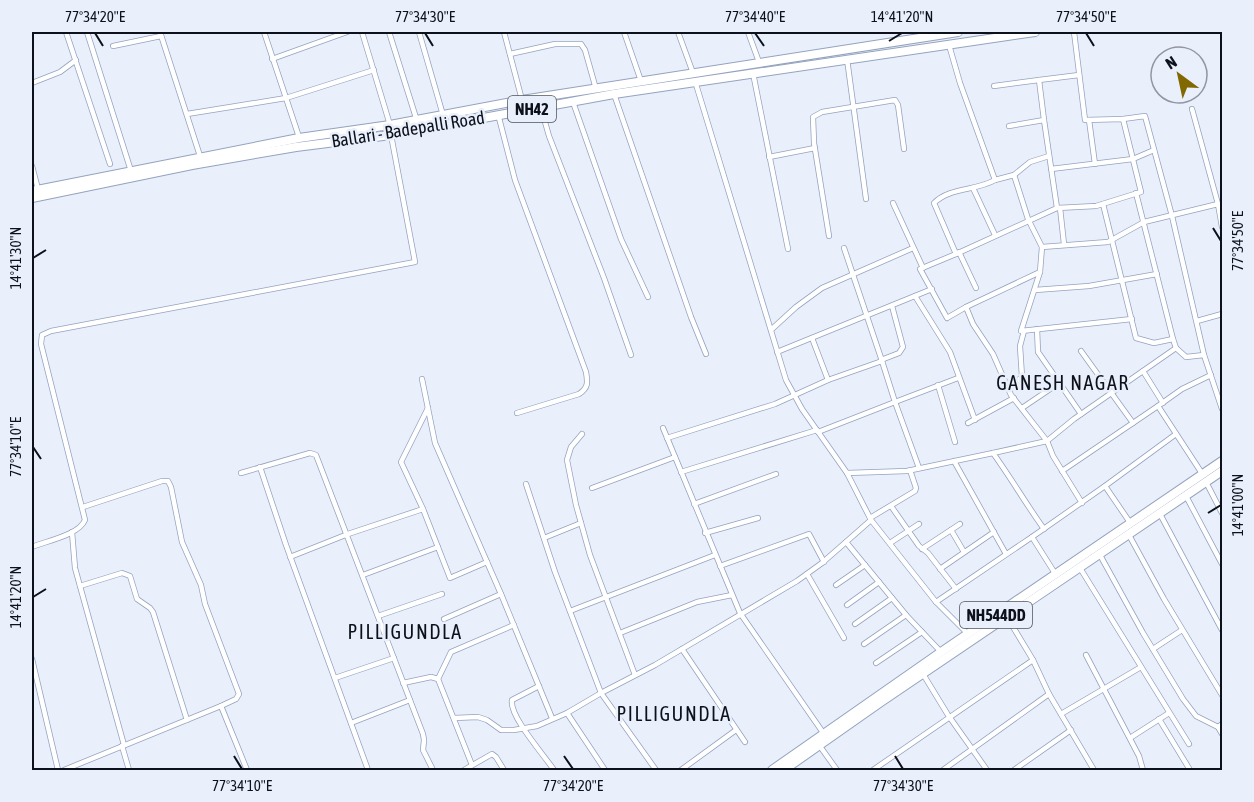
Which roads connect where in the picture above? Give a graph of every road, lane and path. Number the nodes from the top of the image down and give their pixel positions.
1 (66, 32) edge
2 (87, 32) edge
3 (264, 32) edge
4 (347, 32) edge
5 (362, 32) edge
6 (389, 32) edge
7 (419, 32) edge
8 (504, 32) edge
9 (624, 32) edge
10 (678, 32) edge
11 (748, 32) edge
12 (896, 32) edge
13 (958, 32) edge
14 (1035, 32) edge
15 (1074, 32) edge
16 (941, 33) edge
17 (160, 34) edge
18 (900, 41) junction
19 (949, 44) junction
20 (113, 46) dead end
21 (510, 54) junction
22 (847, 58) junction
23 (272, 59) junction
24 (76, 60) junction
25 (759, 62) junction
26 (374, 70) junction
27 (753, 73) junction
28 (1079, 75) junction
29 (694, 78) junction
30 (1039, 80) junction
31 (641, 81) junction
32 (32, 82) edge
33 (994, 86) dead end
34 (596, 90) junction
35 (614, 94) junction
36 (286, 98) junction
37 (522, 100) junction
38 (573, 102) junction
39 (854, 107) junction
40 (541, 108) junction
41 (1192, 109) dead end
42 (187, 114) junction
43 (498, 114) junction
44 (443, 115) junction
45 (1123, 119) junction
46 (1044, 120) junction
47 (1089, 120) junction
48 (417, 121) junction
49 (1009, 126) dead end
50 (390, 130) junction
51 (299, 138) junction
52 (815, 148) junction
53 (904, 149) dead end
54 (1154, 150) junction
55 (200, 156) junction
56 (1049, 156) junction
57 (769, 157) junction
58 (1133, 159) junction
59 (110, 164) dead end
60 (1095, 164) junction
61 (32, 166) edge
62 (1051, 169) junction
63 (131, 171) junction
64 (1014, 175) junction
65 (995, 180) junction
66 (973, 188) junction
67 (35, 190) edge
68 (1136, 193) junction
69 (32, 198) edge
70 (866, 199) dead end
71 (893, 203) dead end
72 (1104, 204) junction
73 (1218, 204) junction
74 (1059, 208) junction
75 (1172, 216) junction
76 (1028, 219) junction
77 (1144, 222) junction
78 (1222, 227) edge
79 (995, 235) junction
80 (829, 236) dead end
81 (1112, 240) junction
82 (1064, 244) junction
83 (1042, 246) junction
84 (844, 248) dead end
85 (914, 248) junction
86 (788, 249) dead end
87 (957, 253) junction
88 (923, 268) junction
89 (1040, 272) junction
90 (1157, 274) junction
91 (852, 276) junction
92 (1122, 280) junction
93 (976, 288) dead end
94 (932, 289) junction
95 (1035, 290) junction
96 (915, 296) junction
97 (648, 297) dead end
98 (892, 306) junction
99 (966, 307) junction
100 (1222, 314) edge
101 (866, 316) junction
102 (1132, 319) junction
103 (1197, 321) junction
104 (772, 329) junction
105 (1036, 329) junction
106 (1024, 331) junction
107 (812, 338) junction
108 (1173, 339) junction
109 (1176, 348) junction
110 (1081, 351) dead end
111 (777, 352) junction
112 (706, 354) dead end
113 (631, 355) dead end
114 (1204, 355) junction
115 (881, 361) junction
116 (1143, 371) junction
117 (1211, 375) junction
118 (958, 378) junction
119 (422, 379) dead end
120 (828, 380) junction
121 (1059, 383) junction
122 (938, 386) junction
123 (1008, 388) junction
124 (1112, 393) junction
125 (795, 394) junction
126 (1014, 398) junction
127 (895, 402) junction
128 (1161, 405) junction
129 (428, 408) junction
130 (1022, 408) junction
131 (1222, 409) edge
132 (517, 413) dead end
133 (1081, 414) junction
134 (975, 420) junction
135 (968, 423) dead end
136 (1133, 423) junction
137 (663, 428) dead end
138 (818, 431) junction
139 (582, 434) dead end
140 (1176, 434) junction
141 (667, 438) junction
142 (1047, 441) junction
143 (955, 442) dead end
144 (993, 453) junction
145 (675, 457) junction
146 (954, 461) junction
147 (1222, 461) edge
148 (260, 467) junction
149 (919, 468) junction
150 (910, 470) junction
151 (1062, 471) junction
152 (681, 472) junction
153 (241, 473) dead end
154 (847, 473) junction
155 (776, 474) dead end
156 (1222, 474) edge
157 (1205, 478) junction
158 (526, 484) dead end
159 (1105, 486) junction
160 (592, 488) dead end
161 (1186, 496) junction
162 (1082, 502) junction
163 (694, 504) junction
164 (891, 506) junction
165 (83, 507) junction
166 (423, 509) junction
167 (1222, 513) edge
168 (1160, 514) junction
169 (758, 518) dead end
170 (871, 519) junction
171 (581, 523) junction
172 (960, 524) dead end
173 (919, 525) dead end
174 (1044, 529) junction
175 (951, 530) junction
176 (1132, 530) junction
177 (908, 531) junction
178 (72, 532) junction
179 (994, 532) junction
180 (705, 533) junction
181 (348, 534) junction
182 (1032, 537) junction
183 (544, 538) junction
184 (846, 542) junction
185 (890, 543) junction
186 (32, 547) edge
187 (438, 547) junction
188 (922, 549) junction
189 (964, 552) junction
190 (1006, 554) junction
191 (715, 555) junction
192 (1100, 555) junction
193 (290, 557) junction
194 (487, 562) junction
195 (824, 562) junction
196 (1222, 564) edge
197 (865, 565) junction
198 (720, 566) junction
199 (1080, 568) junction
200 (940, 569) junction
201 (807, 574) junction
202 (363, 575) junction
203 (1056, 575) junction
204 (879, 582) junction
205 (836, 585) dead end
206 (80, 586) junction
207 (956, 589) junction
208 (442, 594) dead end
209 (501, 594) junction
210 (732, 595) junction
211 (606, 596) junction
212 (892, 598) junction
213 (936, 602) junction
214 (847, 604) dead end
215 (570, 610) junction
216 (741, 614) junction
217 (906, 615) junction
218 (378, 616) junction
219 (1007, 617) junction
220 (444, 619) dead end
221 (855, 624) dead end
222 (514, 625) junction
223 (1182, 630) junction
224 (1222, 630) edge
225 (922, 632) junction
226 (620, 633) junction
227 (970, 637) junction
228 (844, 638) dead end
229 (864, 644) dead end
230 (682, 649) junction
231 (1153, 649) junction
232 (940, 652) junction
233 (1086, 655) dead end
234 (394, 658) junction
235 (32, 659) edge
236 (1033, 660) junction
237 (876, 663) dead end
238 (1141, 667) junction
239 (923, 674) junction
240 (635, 675) junction
241 (335, 678) junction
242 (438, 679) junction
243 (403, 683) junction
244 (539, 686) junction
245 (1104, 690) junction
246 (601, 693) junction
247 (1049, 694) junction
248 (1222, 695) edge
249 (410, 700) junction
250 (221, 706) junction
251 (567, 713) junction
252 (1169, 713) junction
253 (1061, 714) junction
254 (950, 717) junction
255 (454, 718) junction
256 (552, 718) junction
257 (1159, 719) junction
258 (187, 720) junction
259 (351, 723) junction
260 (1220, 725) edge
261 (524, 729) junction
262 (736, 730) junction
263 (1071, 730) junction
264 (824, 734) junction
265 (1222, 734) edge
266 (1130, 738) junction
267 (744, 742) dead end
268 (1189, 744) dead end
269 (123, 746) junction
270 (819, 746) junction
271 (972, 749) junction
272 (472, 765) junction
273 (58, 771) edge
274 (64, 771) edge
275 (129, 771) edge
276 (247, 771) edge
277 (368, 771) edge
278 (433, 771) edge
279 (464, 771) edge
280 (504, 771) edge
281 (554, 771) edge
282 (605, 771) edge
283 (656, 771) edge
284 (681, 771) edge
285 (772, 771) edge
286 (784, 771) edge
287 (837, 771) edge
288 (873, 771) edge
289 (943, 771) edge
290 (987, 771) edge
291 (1014, 771) edge
292 (1094, 771) edge
293 (1143, 771) edge
294 (1190, 771) edge

1 - 24 street
2 - 63 street
3 - 23 street
4 - 23 street
5 - 26 street
6 - 48 street
7 - 44 street
8 - 21 street
9 - 31 street
10 - 29 street
11 - 25 street
12 - 18 street
13 - 16 highway, Ballari - Badepalli Road / NH42
14 - 19 highway, Ballari - Badepalli Road / NH42
15 - 28 street
16 - 18 highway, Ballari - Badepalli Road / NH42
17 - 20 street
17 - 42 street
18 - 25 highway, Ballari - Badepalli Road / NH42
19 - 22 highway, Ballari - Badepalli Road / NH42
19 - 65 street
21 - 34 street
21 - 37 street
22 - 27 highway, Ballari - Badepalli Road / NH42
22 - 39 street
23 - 36 street
24 - 32 street
24 - 59 street
25 - 29 highway, Ballari - Badepalli Road / NH42
26 - 36 street
26 - 50 street
27 - 29 highway, Ballari - Badepalli Road / NH42
27 - 57 street
28 - 30 street
28 - 47 street
29 - 31 highway, Ballari - Badepalli Road / NH42
29 - 35 highway, Ballari - Badepalli Road / NH42
29 - 104 street
30 - 33 street
30 - 46 street
31 - 34 highway, Ballari - Badepalli Road / NH42
34 - 37 highway, Ballari - Badepalli Road / NH42
35 - 38 highway, Ballari - Badepalli Road / NH42
35 - 112 street
36 - 42 street
36 - 51 street
37 - 44 highway, Ballari - Badepalli Road / NH42
38 - 40 highway, Ballari - Badepalli Road / NH42
38 - 97 street
39 - 52 street
39 - 53 street
39 - 70 street
40 - 43 highway, Ballari - Badepalli Road / NH42
40 - 113 street
41 - 73 street
42 - 55 street
43 - 50 highway, Ballari - Badepalli Road / NH42
43 - 132 street
44 - 48 highway, Ballari - Badepalli Road / NH42
45 - 47 street
45 - 54 street
45 - 58 street
46 - 49 street
46 - 56 street
47 - 60 street
48 - 50 highway, Ballari - Badepalli Road / NH42
50 - 51 highway, Ballari - Badepalli Road / NH42
50 - 69 highway, Ballari - Badepalli Road / NH42
50 - 165 street
51 - 55 highway, Ballari - Badepalli Road / NH42
52 - 57 street
52 - 80 street
54 - 58 street
54 - 75 street
55 - 63 highway, Ballari - Badepalli Road / NH42
56 - 62 street
56 - 64 street
57 - 86 street
58 - 60 street
58 - 68 street
60 - 62 street
61 - 67 street
62 - 74 street
63 - 67 highway, Ballari - Badepalli Road / NH42
64 - 65 street
64 - 76 street
65 - 66 street
66 - 79 street
66 - 87 street
68 - 72 street
68 - 77 street
71 - 85 street
72 - 74 street
72 - 81 street
73 - 75 street
73 - 78 street
74 - 76 street
74 - 82 street
75 - 77 street
75 - 103 street
76 - 79 street
76 - 83 street
77 - 81 street
77 - 90 street
79 - 87 street
81 - 82 street
81 - 92 street
82 - 83 street
83 - 89 street
84 - 91 street
85 - 88 street
85 - 91 street
87 - 88 street
87 - 93 street
88 - 94 street
89 - 95 street
89 - 99 street
90 - 92 street
90 - 108 street
91 - 101 street
91 - 104 street
92 - 95 street
92 - 102 street
94 - 96 street
94 - 99 street
95 - 106 street
96 - 98 street
96 - 118 street
98 - 101 street
98 - 115 street
99 - 123 street
100 - 103 street
101 - 107 street
101 - 115 street
102 - 105 street
102 - 108 street
103 - 114 street
104 - 111 street
105 - 106 street
105 - 121 street
106 - 123 street
107 - 111 street
107 - 120 street
108 - 109 street
109 - 114 street
109 - 116 street
110 - 124 street
111 - 125 street
114 - 117 street
115 - 120 street
115 - 127 street
116 - 124 street
116 - 128 street
117 - 128 street
117 - 131 street
118 - 122 street
118 - 134 street
119 - 129 street
120 - 125 street
121 - 130 street
121 - 133 street
122 - 127 street
122 - 143 street
123 - 126 street
124 - 133 street
124 - 136 street
125 - 138 street
125 - 141 street
126 - 130 street
126 - 134 street
127 - 138 street
127 - 149 street
128 - 136 street
128 - 140 street
129 - 166 street
129 - 194 street
130 - 142 street
133 - 142 street
134 - 135 street
136 - 151 street
137 - 141 street
138 - 152 street
138 - 154 street
139 - 171 street
140 - 157 street
140 - 159 street
141 - 145 street
142 - 144 street
142 - 151 street
144 - 146 street
144 - 174 street
145 - 152 street
145 - 160 street
146 - 149 street
146 - 179 street
147 - 157 highway, NH544DD
148 - 153 street
148 - 181 street
148 - 193 street
149 - 150 street
150 - 154 street
150 - 164 street
151 - 162 street
152 - 163 street
154 - 170 street
155 - 163 street
156 - 157 highway, NH544DD
157 - 161 highway, NH544DD
157 - 167 street
157 - 176 highway, NH544DD
158 - 183 street
159 - 162 street
159 - 176 street
161 - 168 highway, NH544DD
161 - 196 street
162 - 174 street
163 - 180 street
164 - 170 street
164 - 177 street
165 - 178 street
165 - 250 street
166 - 181 street
166 - 187 street
168 - 176 highway, NH544DD
168 - 224 street
169 - 180 street
170 - 184 street
170 - 185 street
171 - 183 street
171 - 211 street
172 - 175 street
173 - 177 street
174 - 182 street
175 - 188 street
175 - 189 street
176 - 192 highway, NH544DD
176 - 203 highway, NH544DD
176 - 223 street
177 - 185 street
177 - 188 street
178 - 186 street
178 - 206 street
179 - 189 street
179 - 190 street
180 - 191 street
181 - 193 street
181 - 202 street
182 - 190 street
182 - 203 street
183 - 215 street
184 - 195 street
184 - 197 street
185 - 213 street
187 - 194 street
187 - 202 street
188 - 200 street
189 - 200 street
190 - 207 street
191 - 198 street
191 - 211 street
192 - 199 highway, NH544DD
192 - 231 street
193 - 241 street
194 - 209 street
195 - 198 street
195 - 201 street
197 - 204 street
197 - 205 street
198 - 210 street
199 - 219 highway, NH544DD
199 - 238 street
200 - 207 street
201 - 216 street
201 - 228 street
202 - 218 street
203 - 227 highway, NH544DD
204 - 212 street
204 - 214 street
206 - 258 street
206 - 269 street
207 - 213 street
208 - 218 street
209 - 220 street
209 - 222 street
210 - 216 street
210 - 226 street
211 - 215 street
211 - 226 street
212 - 217 street
212 - 221 street
213 - 227 street
215 - 246 street
216 - 230 street
216 - 264 street
217 - 225 street
217 - 229 street
218 - 234 street
219 - 227 highway, NH544DD
219 - 236 street
222 - 242 street
222 - 244 street
223 - 231 street
223 - 248 street
225 - 232 street
225 - 237 street
226 - 240 street
227 - 232 highway, NH544DD
227 - 239 highway, NH544DD
230 - 240 street
230 - 262 street
231 - 260 street
232 - 264 highway, NH544DD
233 - 245 street
234 - 241 street
234 - 243 street
235 - 273 street
236 - 247 street
236 - 254 street
238 - 245 street
238 - 252 street
239 - 254 street
239 - 270 highway, NH544DD
240 - 246 street
241 - 259 street
242 - 243 street
242 - 255 street
243 - 249 street
244 - 256 street
244 - 261 street
245 - 253 street
245 - 266 street
246 - 251 street
246 - 283 street
247 - 253 street
247 - 271 street
249 - 259 street
249 - 278 street
250 - 258 street
250 - 276 street
251 - 256 street
251 - 282 street
252 - 257 street
252 - 268 street
253 - 263 street
254 - 271 street
254 - 288 street
255 - 261 street
255 - 272 street
256 - 261 street
257 - 266 street
257 - 294 street
258 - 269 street
259 - 277 street
260 - 265 street
261 - 281 street
262 - 267 street
262 - 284 street
263 - 291 street
263 - 292 street
264 - 285 highway, NH544DD
266 - 293 street
269 - 274 street
269 - 275 street
270 - 286 highway, NH544DD
270 - 287 street
271 - 289 street
271 - 290 street
272 - 279 street
272 - 280 street

